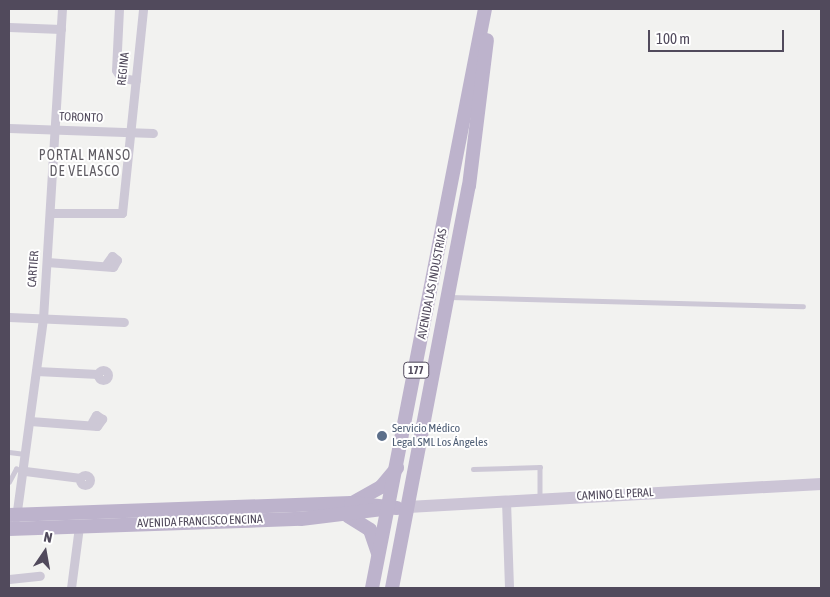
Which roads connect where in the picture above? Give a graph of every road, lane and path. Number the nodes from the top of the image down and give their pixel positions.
1 (62, 9) edge
2 (119, 9) edge
3 (143, 9) edge
4 (485, 9) edge
5 (489, 9) edge
6 (9, 27) edge
7 (61, 29) junction
8 (136, 80) junction
9 (9, 128) edge
10 (58, 130) junction
11 (131, 132) junction
12 (152, 133) dead end
13 (51, 213) junction
14 (47, 262) junction
15 (107, 263) dead end
16 (448, 297) junction
17 (803, 306) dead end
18 (9, 317) edge
19 (43, 319) junction
20 (124, 322) dead end
21 (36, 371) junction
22 (98, 374) dead end
23 (30, 421) junction
24 (92, 422) dead end
25 (9, 452) edge
26 (26, 454) junction
27 (399, 465) junction
28 (473, 469) dead end
29 (25, 471) junction
30 (81, 478) dead end
31 (9, 482) edge
32 (821, 484) edge
33 (540, 499) junction
34 (506, 501) junction
35 (408, 507) junction
36 (389, 508) junction
37 (349, 510) junction
38 (14, 515) edge
39 (188, 515) junction
40 (79, 526) junction
41 (9, 527) edge
42 (378, 558) junction
43 (40, 576) dead end
44 (9, 579) edge
45 (72, 588) edge
46 (372, 588) edge
47 (392, 588) edge
48 (509, 588) edge

1 - 7 street, CARTIER
2 - 8 street
3 - 8 street, REGINA
4 - 27 main road, AVENIDA LAS INDUSTRIAS / 177
5 - 16 main road, AVENIDA LAS INDUSTRIAS / 177
6 - 7 street
7 - 10 street, CARTIER
8 - 11 street, REGINA
9 - 10 street, TORONTO
10 - 11 street, TORONTO
10 - 13 street, CARTIER
11 - 12 street, TORONTO
11 - 13 street, REGINA
13 - 14 street, CARTIER
14 - 15 street
14 - 19 street, CARTIER
16 - 17 lane
16 - 35 main road, AVENIDA LAS INDUSTRIAS / 177
18 - 19 street
19 - 20 street
19 - 21 street, CARTIER
21 - 22 street
21 - 23 street, CARTIER
23 - 24 street
23 - 26 street, CARTIER
25 - 26 lane
26 - 29 street, CARTIER
27 - 36 main road, AVENIDA LAS INDUSTRIAS / 177
27 - 37 main road
28 - 33 lane
29 - 30 street
29 - 31 lane
29 - 38 street, CARTIER
32 - 33 street, CAMINO EL PERAL
33 - 34 street, CAMINO EL PERAL
34 - 35 street, CAMINO EL PERAL
34 - 48 street
35 - 36 main road, AVENIDA FRANCISCO ENCINA
35 - 47 main road, AVENIDA LAS INDUSTRIAS / 177
36 - 37 main road, AVENIDA FRANCISCO ENCINA
36 - 42 main road, AVENIDA LAS INDUSTRIAS / 177
37 - 39 main road, AVENIDA FRANCISCO ENCINA
37 - 42 main road
38 - 39 main road, AVENIDA FRANCISCO ENCINA
38 - 41 street
39 - 40 main road, AVENIDA FRANCISCO ENCINA
40 - 41 main road, AVENIDA FRANCISCO ENCINA
40 - 45 street
42 - 46 main road, AVENIDA LAS INDUSTRIAS / 177
43 - 44 street

